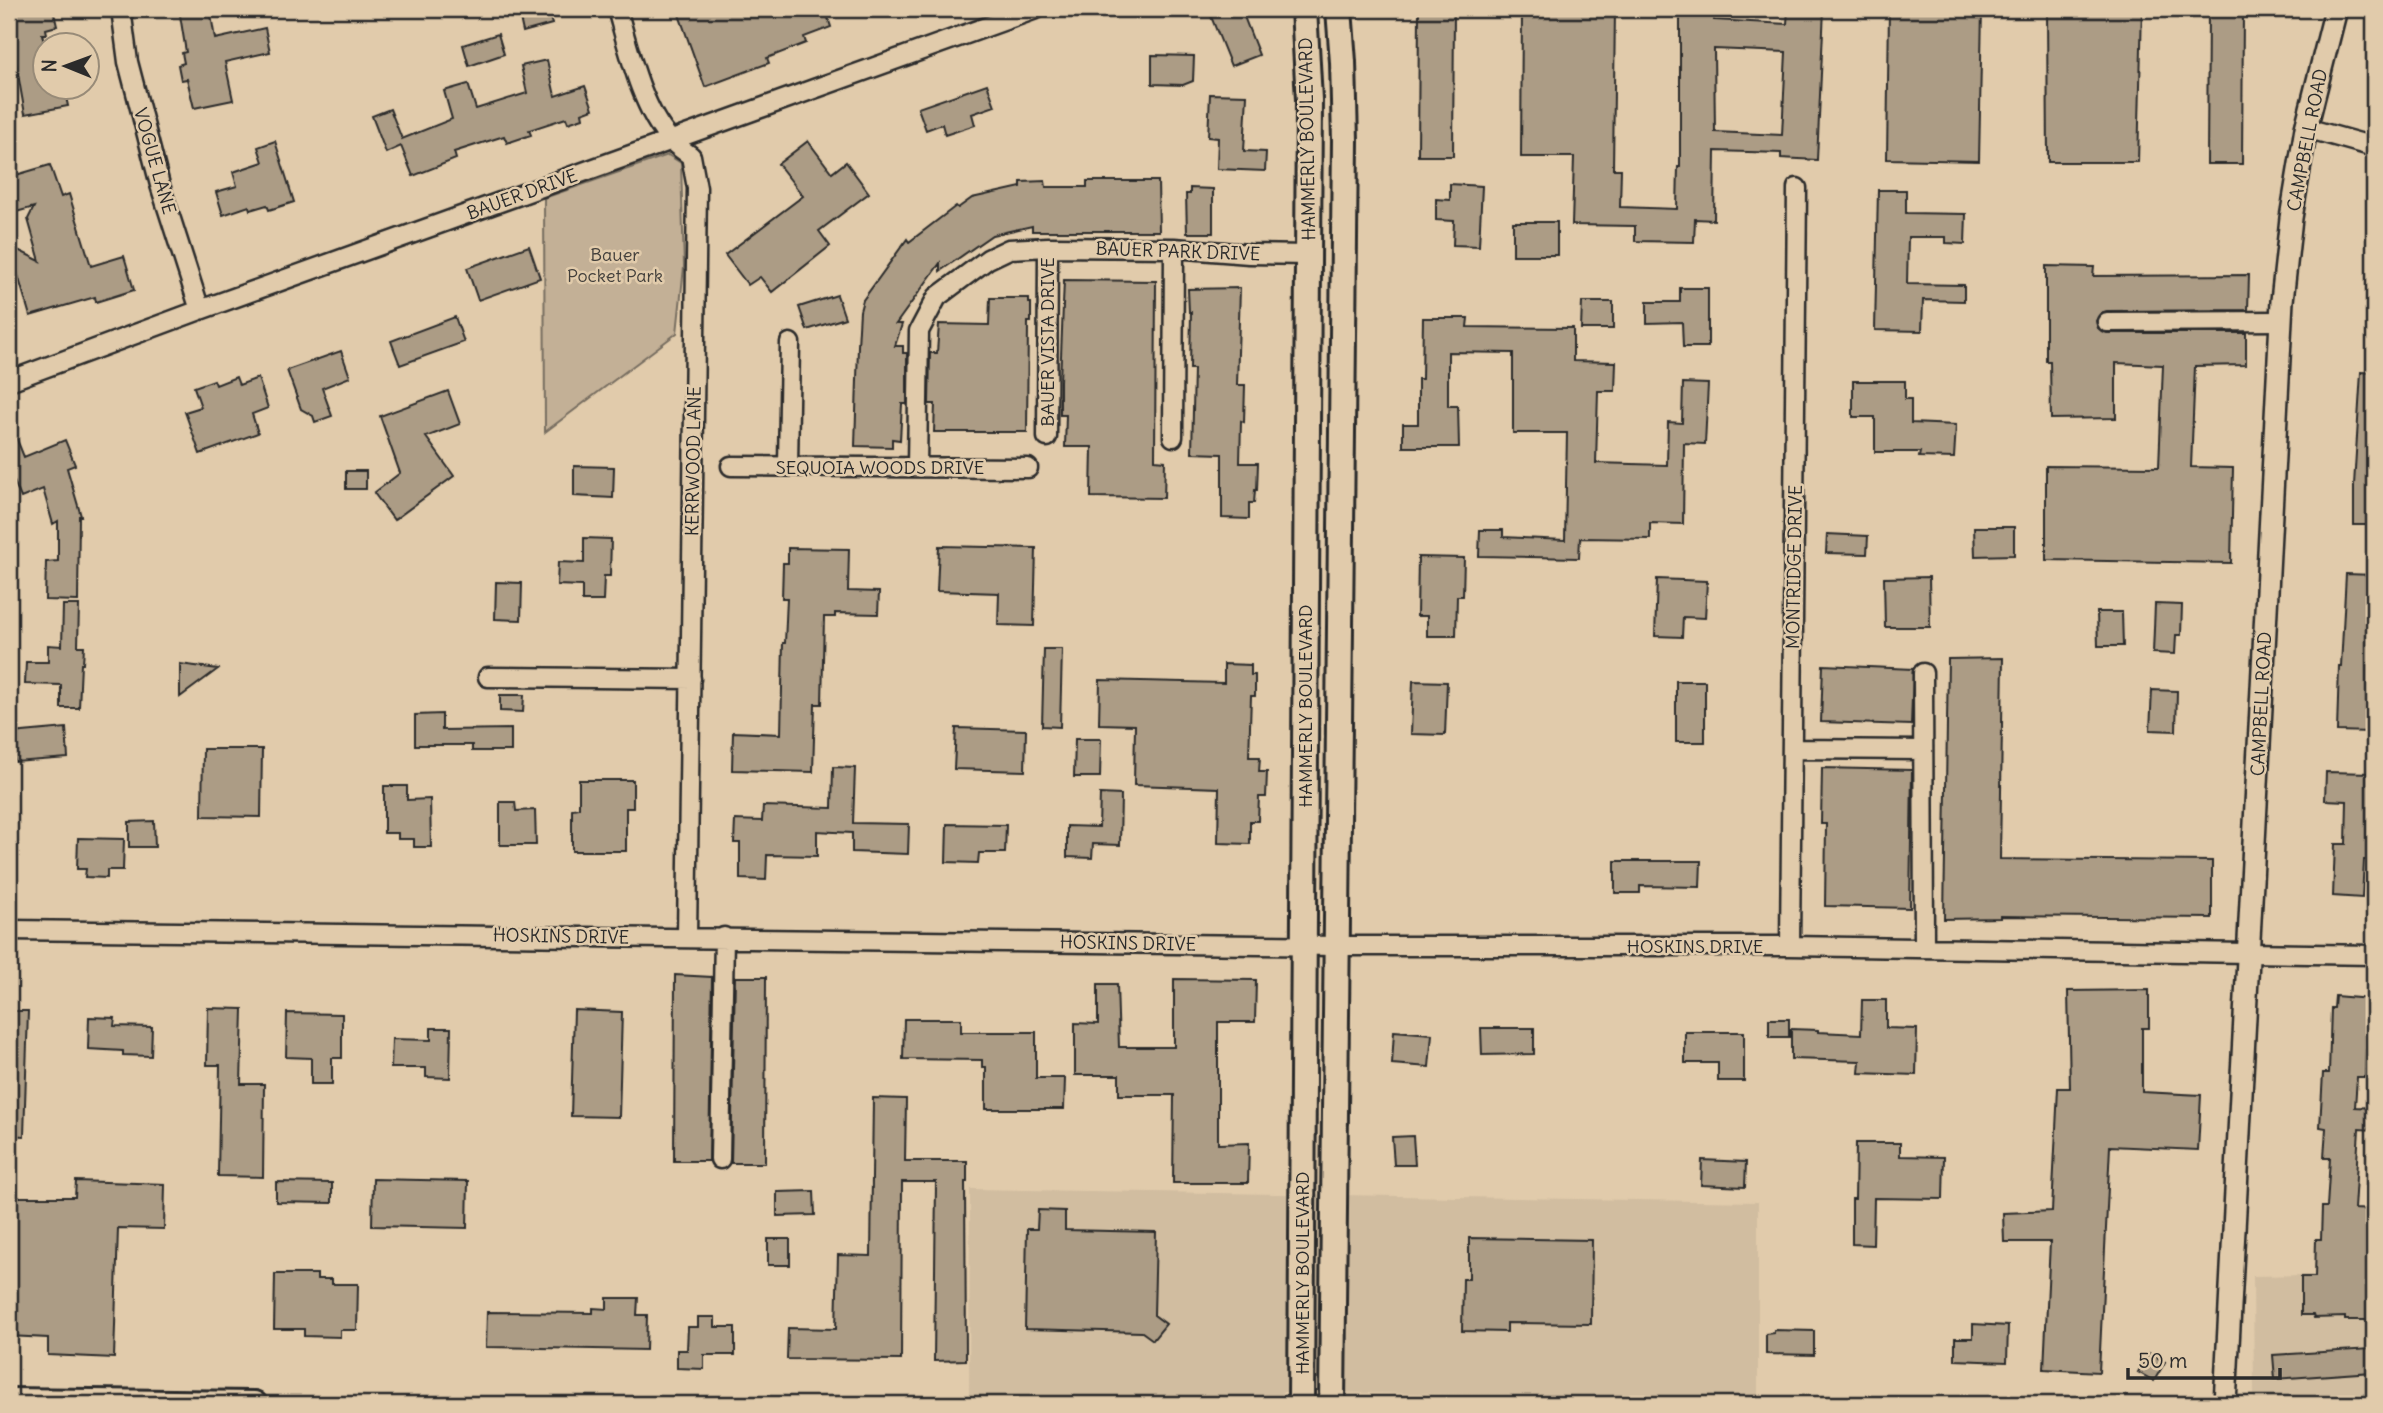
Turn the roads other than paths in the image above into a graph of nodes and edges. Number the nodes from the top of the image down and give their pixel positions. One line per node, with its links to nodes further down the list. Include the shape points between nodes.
1 (121, 9): 15 (street, VOGUE LANE, via 128,62 157,173)
2 (617, 9): 8 (street, KERRWOOD LANE, via 654,119)
3 (1035, 9): 8 (street, BAUER DRIVE)
4 (1304, 9): 13 (main road, HAMMERLY BOULEVARD, via 1309,100)
5 (1339, 9): 14 (main road, HAMMERLY BOULEVARD, via 1345,128)
6 (2336, 9): 7 (street, CAMPBELL ROAD)
7 (2306, 128): 9 (street); 16 (street, CAMPBELL ROAD)
8 (670, 140): 15 (street, BAUER DRIVE); 30 (street, KERRWOOD LANE, via 691,156 697,188)
9 (2374, 147)
10 (1797, 188): 31 (street, MONTRIDGE DRIVE)
11 (1048, 247): 12 (street, BAUER PARK DRIVE); 20 (street, BAUER VISTA DRIVE); 24 (street, BAUER PARK DRIVE, via 1009,249 937,297 919,331)
12 (1174, 248): 13 (street, BAUER PARK DRIVE); 21 (street)
13 (1308, 255): 14 (main road); 26 (main road, HAMMERLY BOULEVARD)
14 (1343, 256): 27 (main road, HAMMERLY BOULEVARD)
15 (200, 310): 19 (street, BAUER DRIVE)
16 (2281, 321): 17 (street); 40 (street, CAMPBELL ROAD)
17 (2107, 322)
18 (790, 343): 23 (street)
19 (9, 382)
20 (1047, 436)
21 (1173, 437)
22 (732, 466): 23 (street, SEQUOIA WOODS DRIVE)
23 (788, 466): 24 (street, SEQUOIA WOODS DRIVE)
24 (917, 467): 25 (street, SEQUOIA WOODS DRIVE)
25 (1028, 468)
26 (1306, 538): 27 (main road); 36 (main road, HAMMERLY BOULEVARD)
27 (1340, 540): 37 (main road, HAMMERLY BOULEVARD)
28 (1923, 673): 32 (street)
29 (488, 677): 30 (street)
30 (691, 679): 34 (street, KERRWOOD LANE)
31 (1792, 749): 32 (street); 38 (street, MONTRIDGE DRIVE)
32 (1923, 750): 39 (street)
33 (9, 930): 34 (street, HOSKINS DRIVE)
34 (687, 937): 35 (street, HOSKINS DRIVE)
35 (724, 937): 36 (street, HOSKINS DRIVE); 42 (street)
36 (1303, 945): 37 (street, HOSKINS DRIVE); 46 (main road, HAMMERLY BOULEVARD)
37 (1337, 946): 38 (street, HOSKINS DRIVE); 47 (main road, HAMMERLY BOULEVARD)
38 (1790, 946): 39 (street, HOSKINS DRIVE)
39 (1924, 948): 40 (street, HOSKINS DRIVE)
40 (2248, 954): 41 (street, HOSKINS DRIVE); 48 (street, CAMPBELL ROAD)
41 (2374, 955)
42 (720, 1158)
43 (9, 1401): 44 (main road)
44 (150, 1404): 45 (main road)
45 (254, 1404)
46 (1301, 1404)
47 (1332, 1404)
48 (2225, 1404)

